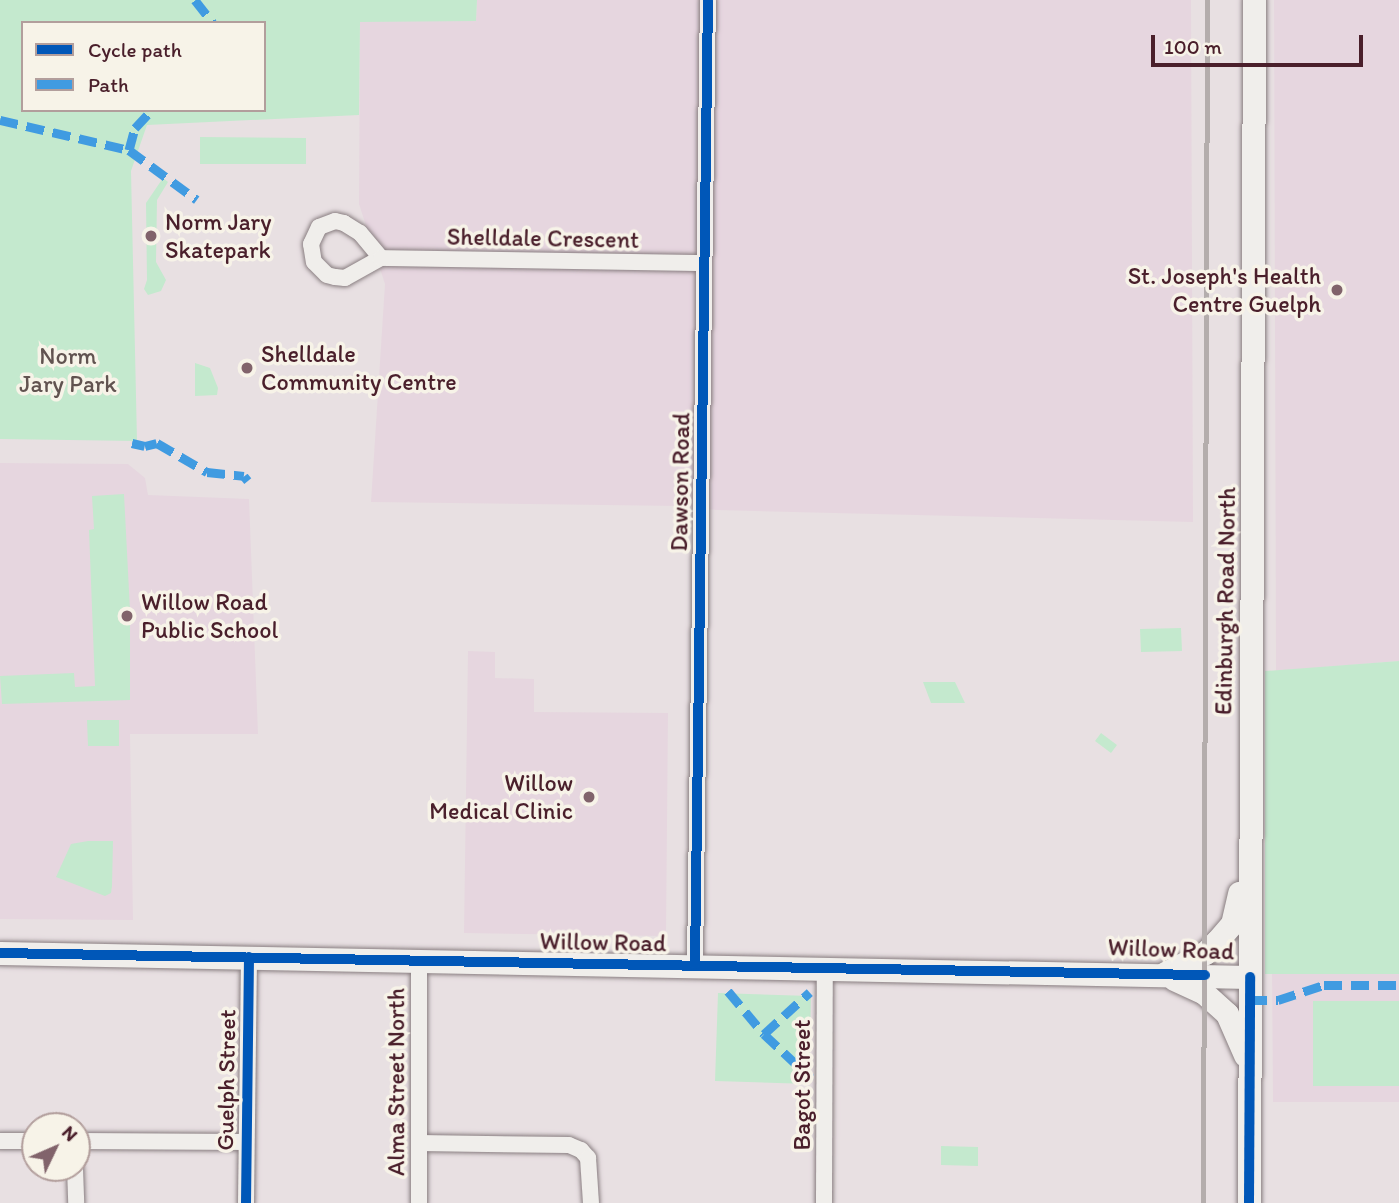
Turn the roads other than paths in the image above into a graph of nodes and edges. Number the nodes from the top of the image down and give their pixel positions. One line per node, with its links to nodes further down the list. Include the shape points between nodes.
1 (708, 0): 4 (street, Dawson Road)
2 (1254, 0): 5 (main road, Edinburgh Road North)
3 (381, 258): 4 (street, Shelldale Crescent)
4 (704, 263): 9 (street, Dawson Road)
5 (1248, 855): 11 (main road, via 1232,925 1205,953); 12 (main road, Edinburgh Road North)
6 (0, 953): 7 (main road, Willow Road)
7 (249, 957): 8 (main road, Willow Road); 17 (street, Guelph Street)
8 (419, 961): 9 (main road, Willow Road); 18 (street, Alma Street North)
9 (695, 964): 10 (main road, Willow Road)
10 (825, 968): 11 (main road, Willow Road); 24 (street, Bagot Street)
11 (1162, 974): 12 (main road, Willow Road); 13 (main road, via 1205,993 1227,1014)
12 (1250, 977): 13 (main road, Edinburgh Road North)
13 (1248, 1061): 25 (main road, Edinburgh Road North)
14 (0, 1141): 15 (street)
15 (21, 1141)
16 (91, 1141): 17 (street)
17 (246, 1142): 21 (street, Guelph Street)
18 (419, 1143): 22 (street, Alma Street North); 23 (street, via 569,1145 588,1158)
19 (75, 1182): 20 (street)
20 (76, 1203)
21 (246, 1203)
22 (419, 1203)
23 (591, 1203)
24 (824, 1203)
25 (1249, 1203)

